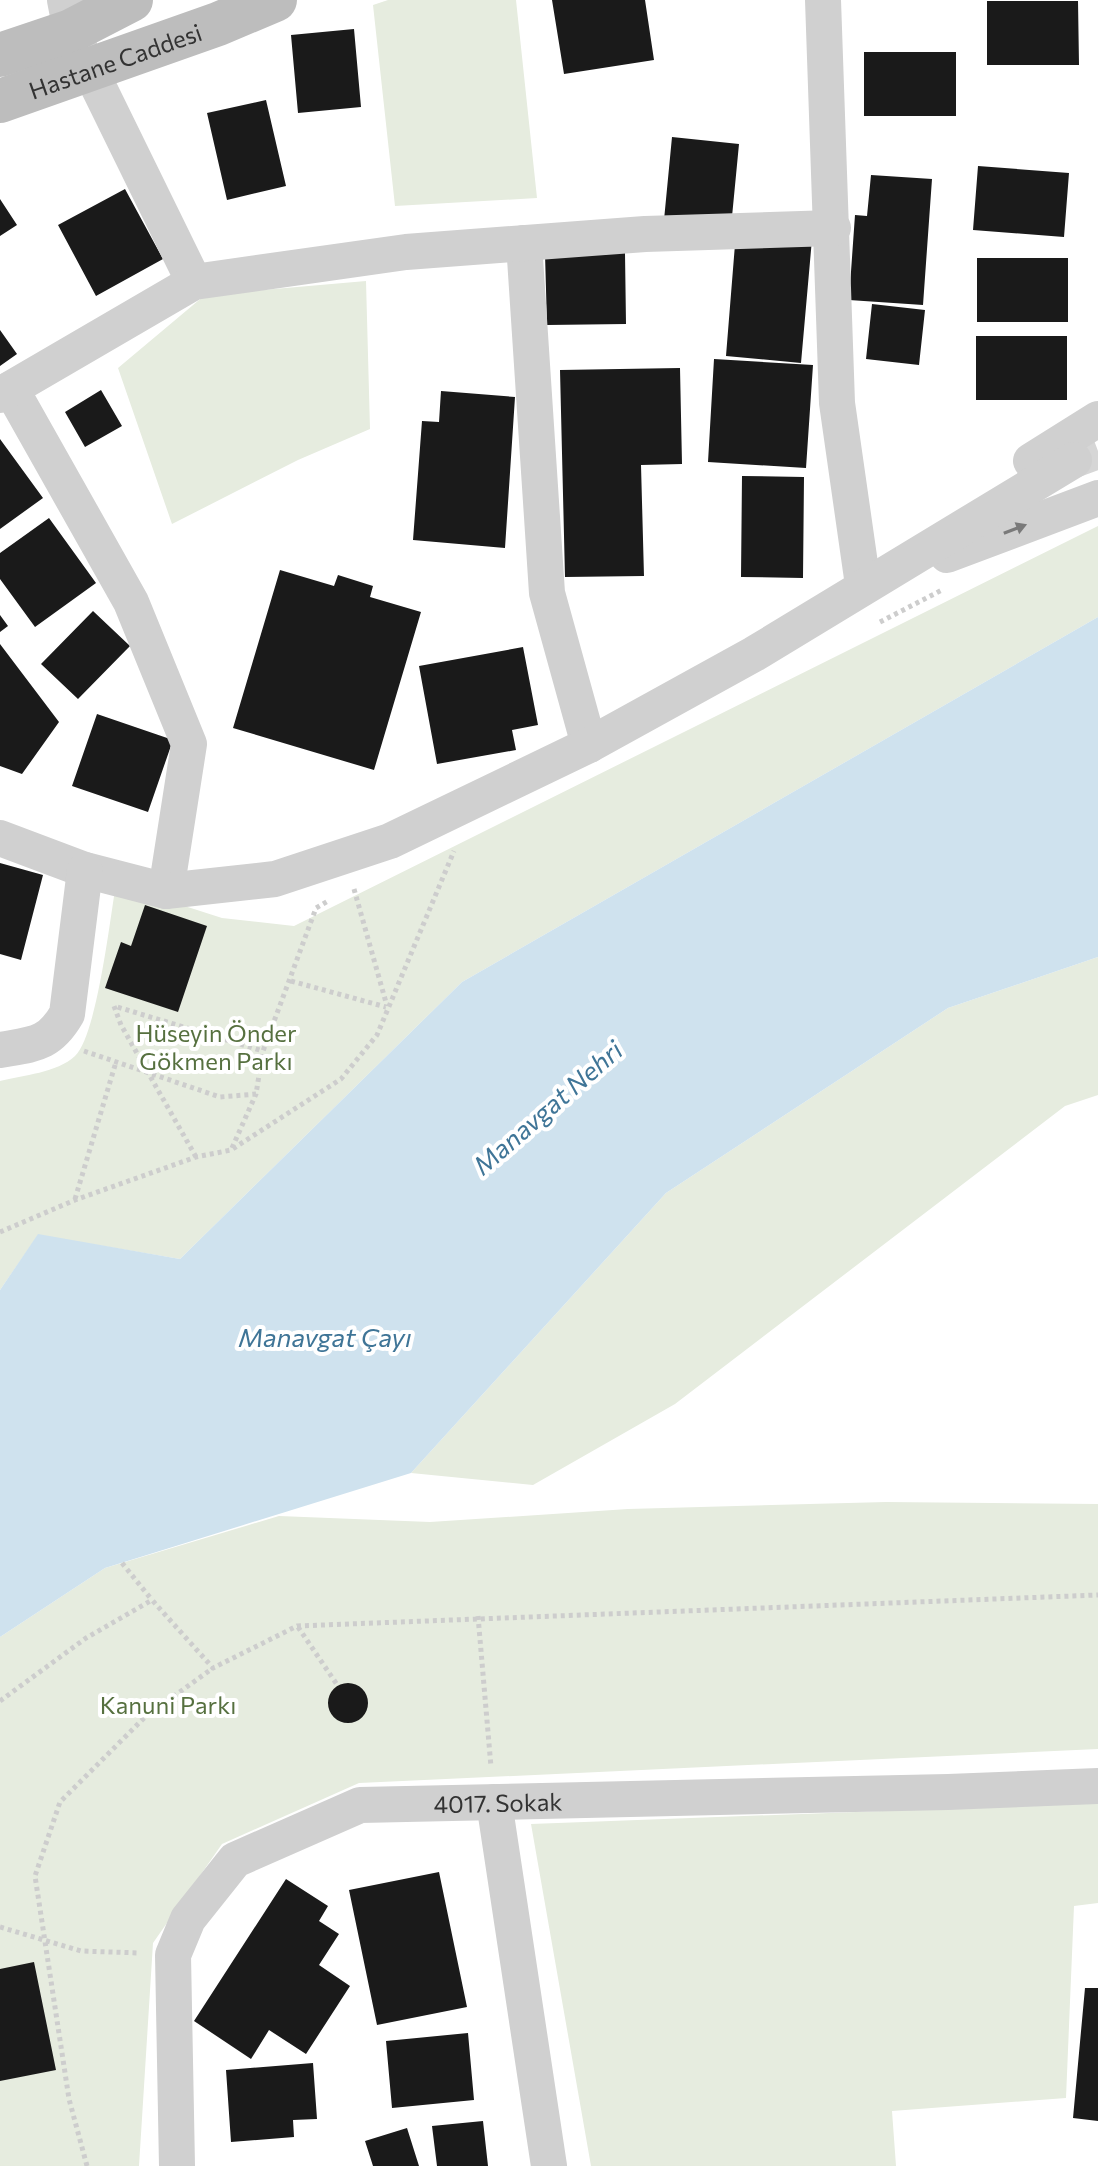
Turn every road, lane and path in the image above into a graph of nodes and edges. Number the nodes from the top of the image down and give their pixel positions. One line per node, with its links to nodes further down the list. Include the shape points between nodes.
1 (131, 0): 4 (main road, Hastane Caddesi)
2 (275, 0): 4 (main road, Hastane Caddesi, via 218,24)
3 (823, 0): 7 (street)
4 (75, 34): 5 (main road, Hastane Caddesi); 6 (main road, Hastane Caddesi); 9 (street)
5 (0, 55)
6 (0, 101)
7 (833, 228): 8 (street); 14 (street, via 837,403)
8 (524, 243): 9 (street, via 406,252); 15 (street, via 547,593)
9 (194, 282): 10 (street)
10 (5, 392): 20 (street, via 131,602 189,744)
11 (1098, 419): 14 (street, via 927,528)
12 (1074, 460): 14 (street)
13 (1098, 498): 14 (street, one-way to 13)
14 (863, 585): 15 (street, via 754,654)
15 (589, 745): 20 (street, via 390,841 275,879)
16 (0, 838): 18 (street)
17 (454, 849): 21 (path)
18 (85, 870): 20 (street); 22 (street, via 67,1014)
19 (354, 888): 21 (path)
20 (166, 891)
21 (387, 1007): 24 (path, via 291,981); 28 (path, via 377,1035 341,1079)
22 (55, 1034): 23 (street); 25 (path)
23 (0, 1050)
24 (263, 1051): 26 (path, via 114,1006); 27 (path)
25 (116, 1062): 26 (path); 30 (path)
26 (151, 1074): 27 (path, via 220,1097); 29 (path)
27 (256, 1094): 28 (path)
28 (231, 1150): 29 (path)
29 (196, 1157): 30 (path)
30 (75, 1200): 31 (path)
31 (0, 1232)
32 (122, 1563): 34 (path)
33 (1098, 1595): 35 (path)
34 (152, 1600): 37 (path); 39 (path, via 86,1638)
35 (478, 1616): 36 (path); 41 (path)
36 (297, 1626): 37 (path); 38 (path)
37 (213, 1668): 43 (path, via 145,1717 60,1802 35,1876)
38 (338, 1686)
39 (0, 1701)
40 (1098, 1786): 41 (street, 4017. Sokak)
41 (494, 1802): 44 (street, 4017. Sokak, via 360,1805 235,1860 188,1919); 47 (street)
42 (0, 1927): 43 (path)
43 (43, 1941): 44 (path, via 81,1951); 45 (path, via 69,2099)
44 (173, 1955): 46 (street, 4017. Sokak)
45 (87, 2166)
46 (177, 2166)
47 (549, 2166)

